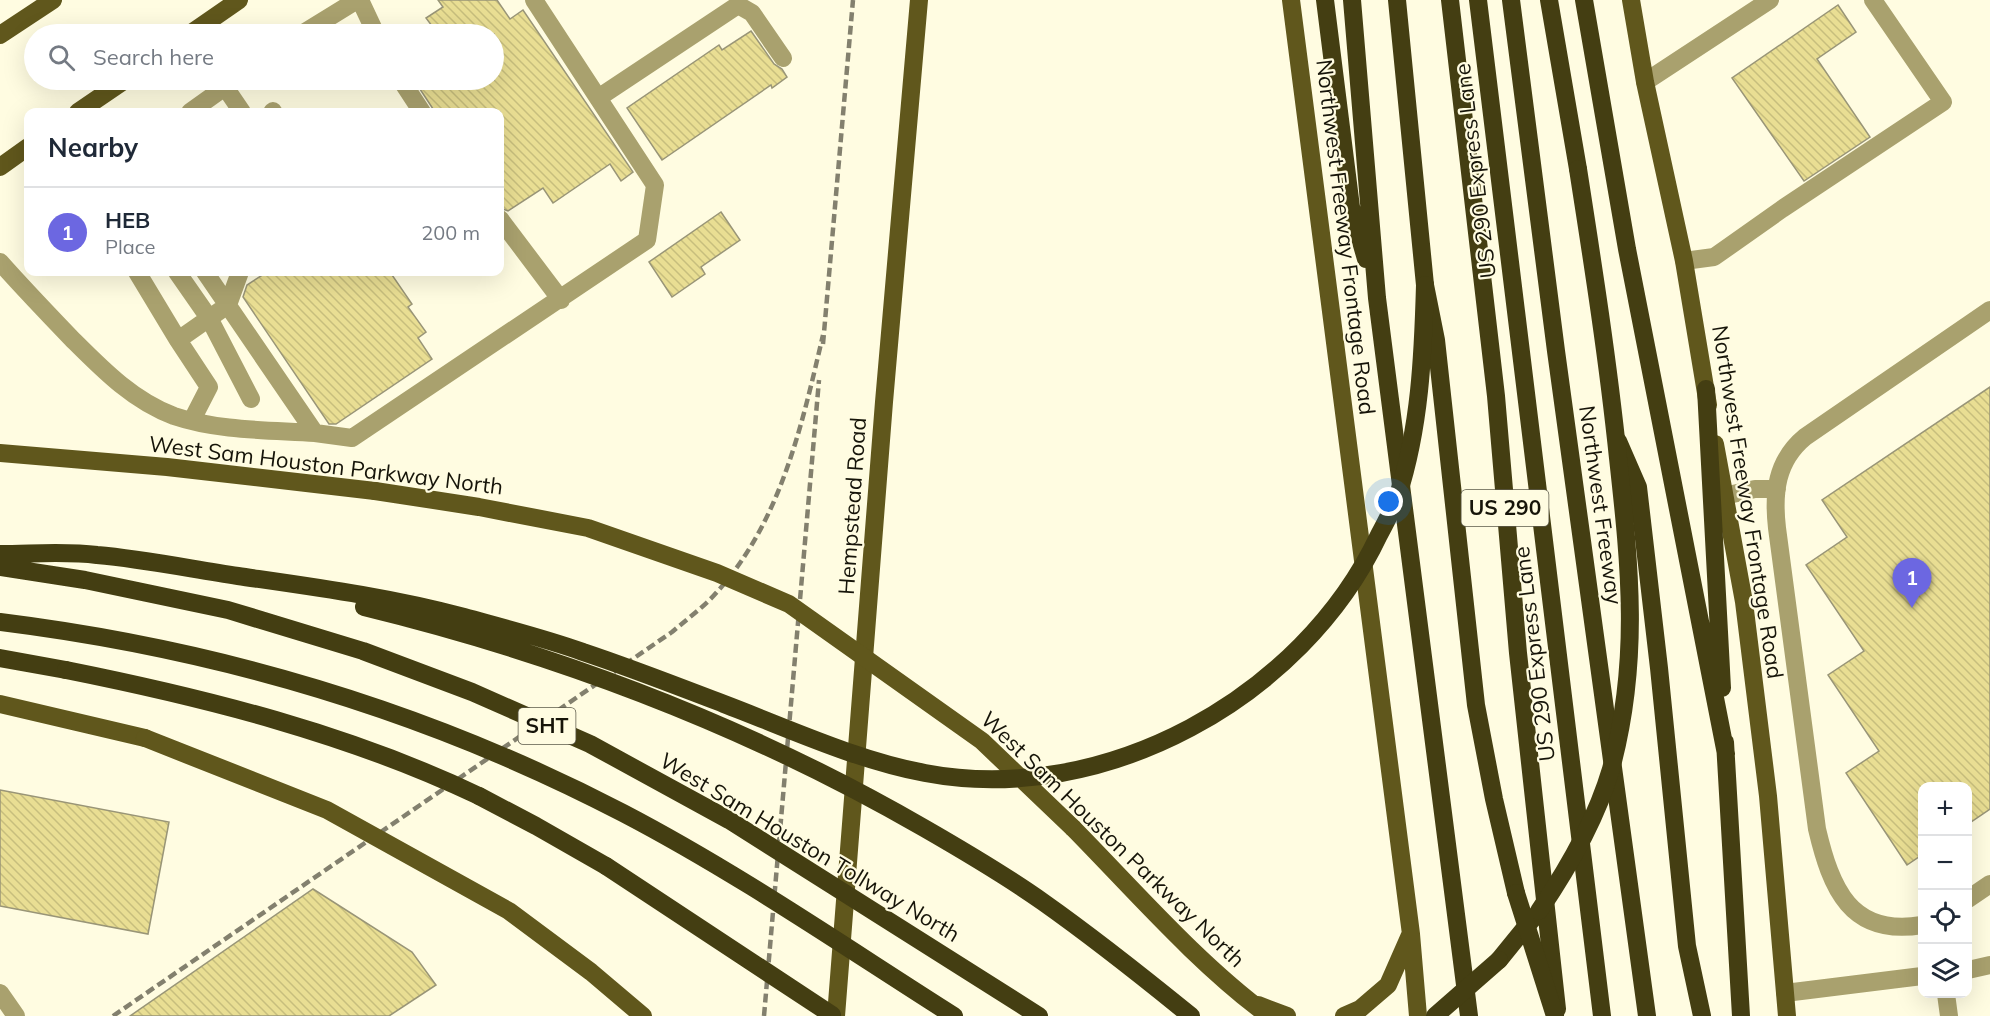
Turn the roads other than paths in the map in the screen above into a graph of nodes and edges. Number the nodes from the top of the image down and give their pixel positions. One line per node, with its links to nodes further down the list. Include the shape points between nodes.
1 (53, 0): 21 (main road)
2 (358, 0): 19 (street); 20 (street)
3 (534, 0): 28 (street)
4 (919, 0): 78 (main road, Hempstead Road)
5 (1291, 0): 67 (main road, Northwest Freeway Frontage Road)
6 (1325, 0): 43 (highway, via 1351,207)
7 (1352, 0): 43 (highway)
8 (1396, 0): 42 (highway)
9 (1450, 0): 89 (highway, US 290, via 1496,396 1518,653)
10 (1478, 0): 90 (highway, US 290 Express Lane)
11 (1511, 0): 91 (highway, Northwest Freeway / US 290)
12 (1549, 0): 53 (highway, bridge, via 1600,312)
13 (1584, 0): 63 (highway, via 1627,249)
14 (1631, 0): 23 (main road, Northwest Freeway Frontage Road)
15 (1770, 0): 23 (street)
16 (1873, 0): 36 (street, via 1943,102 1714,257)
17 (233, 3): 18 (main road)
18 (206, 24)
19 (318, 24)
20 (371, 24)
21 (0, 35)
22 (783, 58): 28 (street, via 752,13 738,5)
23 (1645, 82): 36 (main road, Northwest Freeway Frontage Road)
24 (110, 90): 29 (main road)
25 (216, 90): 30 (street)
26 (228, 90): 31 (street)
27 (408, 90): 32 (street)
28 (598, 98): 44 (street, via 655,185 647,240)
29 (84, 108)
30 (195, 108)
31 (240, 108)
32 (419, 108)
33 (24, 150): 34 (main road)
34 (0, 167)
35 (504, 224): 44 (street)
36 (1684, 261): 49 (main road, Northwest Freeway Frontage Road)
37 (0, 262): 51 (street, via 128,391 173,416)
38 (139, 276): 48 (street)
39 (180, 276): 47 (street)
40 (208, 276): 45 (street)
41 (238, 276): 45 (street)
42 (1425, 285): 59 (highway, bridge, via 1423,356 1415,424 1397,497 1368,559 1331,614 1283,665 1219,713 1166,742 1100,764 1034,777 983,779 909,770 877,763 652,676 557,644 459,616 347,591); 89 (highway, bridge, via 1436,340 1476,705 1516,893)
43 (1377, 298): 88 (highway)
44 (561, 300): 52 (street, via 352,438)
45 (228, 304): 47 (street); 52 (street)
46 (1990, 310): 55 (street, via 1792,447)
47 (209, 318): 48 (street); 50 (street)
48 (178, 340): 51 (street, via 209,387)
49 (1706, 389): 56 (main road, Northwest Freeway Frontage Road); 63 (highway)
50 (251, 399)
51 (192, 420): 52 (street, via 216,426)
52 (315, 433)
53 (1616, 438): 87 (highway, bridge, via 1631,626 1627,688 1610,770 1573,858 1539,911 1499,960); 92 (highway, via 1638,487 1687,946)
54 (0, 453): 75 (main road, West Sam Houston Parkway North, bridge, via 167,467 479,507 588,528 789,603 982,741 1186,944)
55 (1777, 489): 56 (street); 66 (street, via 1777,528 1789,621 1817,829 1828,872 1844,899 1864,917 1893,927)
56 (1724, 496): 72 (main road, Northwest Freeway Frontage Road, via 1744,602)
57 (0, 554): 59 (highway, bridge, via 95,554)
58 (0, 567): 80 (highway, West Sam Houston Tollway North / SHT, bridge, via 228,610 363,651 472,692 590,744 729,820)
59 (233, 575): 81 (highway, bridge, via 376,610 589,673 695,713 788,755 880,803 1041,901)
60 (0, 622): 79 (highway, SHT, bridge, via 206,658 330,692 469,742 650,827)
61 (0, 658): 78 (highway, bridge, via 122,681 236,710 335,738 425,771 591,857)
62 (0, 704): 77 (main road, bridge, via 145,738 327,810 509,911)
63 (1726, 754): 93 (highway)
64 (1990, 884): 65 (street)
65 (1972, 896)
66 (1918, 926)
67 (1411, 934): 73 (main road, Northwest Freeway Frontage Road); 84 (main road, via 1388,985 1360,1009)
68 (1990, 965): 69 (street)
69 (1972, 969)
70 (1918, 977): 72 (street)
71 (0, 993): 76 (street)
72 (1785, 993): 94 (main road, Northwest Freeway Frontage Road)
73 (1417, 994): 85 (main road, Northwest Freeway Frontage Road); 86 (main road)
74 (1947, 998): 95 (street)
75 (1251, 1003): 82 (main road, West Sam Houston Parkway North); 83 (main road)
76 (16, 1016)
77 (643, 1016)
78 (834, 1016)
79 (954, 1016)
80 (1039, 1016)
81 (1191, 1016)
82 (1269, 1016)
83 (1287, 1016)
84 (1344, 1016)
85 (1418, 1016)
86 (1424, 1016)
87 (1435, 1016)
88 (1469, 1016)
89 (1557, 1016)
90 (1602, 1016)
91 (1647, 1016)
92 (1702, 1016)
93 (1741, 1016)
94 (1787, 1016)
95 (1949, 1016)

